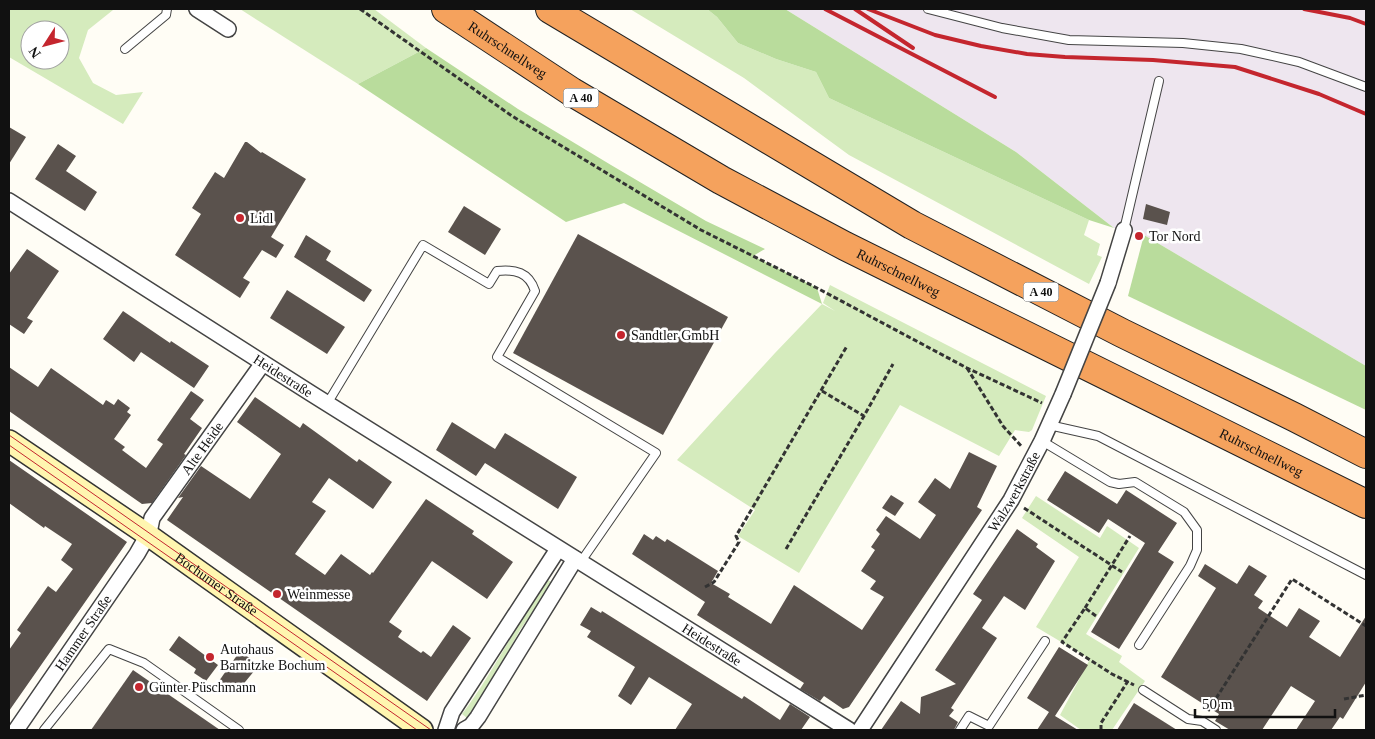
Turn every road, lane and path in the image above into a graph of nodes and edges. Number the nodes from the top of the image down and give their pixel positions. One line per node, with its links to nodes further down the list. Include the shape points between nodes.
1 (167, 9): 8 (lane, via 166,14)
2 (196, 9): 7 (street)
3 (360, 9): 16 (path, via 512,116 692,225)
4 (446, 9): 27 (highway, Ruhrschnellweg / A 40, via 572,92 844,246)
5 (550, 9): 24 (highway, A 40, via 912,226)
6 (928, 9): 10 (lane, via 1002,28 1069,40 1183,43 1241,49 1298,62)
7 (228, 29)
8 (125, 49)
9 (1159, 81): 12 (lane)
10 (1366, 87)
11 (9, 201): 14 (street, Heidestraße)
12 (1124, 230): 19 (street, Walzwerkstraße, bridge, via 1108,283)
13 (847, 346): 17 (path)
14 (263, 363): 18 (street, Heidestraße); 28 (street, Alte Heide, via 152,518)
15 (893, 364): 20 (path)
16 (967, 368): 19 (path); 25 (path, via 1003,426)
17 (822, 391): 20 (path); 36 (path, via 736,536 739,542 714,582)
18 (328, 404): 30 (street, Heidestraße); 32 (lane, via 423,245 489,284 498,271 513,269 532,281 535,291 497,357 656,453)
19 (1056, 410): 21 (street, Walzwerkstraße)
20 (864, 416): 31 (path)
21 (1050, 425): 23 (street, Walzwerkstraße); 35 (lane, via 1098,436)
22 (9, 441): 28 (main road, Bochumer Straße)
23 (1042, 441): 25 (street, Walzwerkstraße); 41 (lane, via 1110,482 1135,482 1184,512 1197,530 1197,550 1190,566)
24 (1366, 454)
25 (1033, 458): 26 (street, Walzwerkstraße)
26 (1011, 500): 33 (path); 54 (street, Walzwerkstraße)
27 (1366, 504)
28 (148, 535): 47 (street, Hammer Straße); 50 (main road, Bochumer Straße)
29 (1130, 536): 33 (path)
30 (558, 549): 32 (street, Heidestraße); 51 (street, via 452,712)
31 (786, 549)
32 (577, 561): 52 (street, via 478,717); 53 (street, Heidestraße)
33 (1111, 566): 34 (path); 37 (path)
34 (1122, 572)
35 (1366, 575)
36 (705, 587)
37 (1085, 608): 38 (path); 42 (path, via 1062,642)
38 (1096, 616)
39 (1366, 626): 46 (path, via 1292,579)
40 (1045, 641): 55 (lane, via 989,726 969,716)
41 (1139, 645)
42 (1128, 681): 43 (path); 56 (path, via 1101,723)
43 (1143, 690): 46 (lane, via 1188,719)
44 (1366, 695): 45 (path)
45 (1344, 699)
46 (1202, 721): 57 (lane)
47 (16, 730)
48 (44, 730): 49 (lane, via 110,649 144,663)
49 (239, 730)
50 (422, 730)
51 (446, 730)
52 (464, 730)
53 (848, 730)
54 (860, 730)
55 (960, 730)
56 (1100, 730)
57 (1216, 730)

